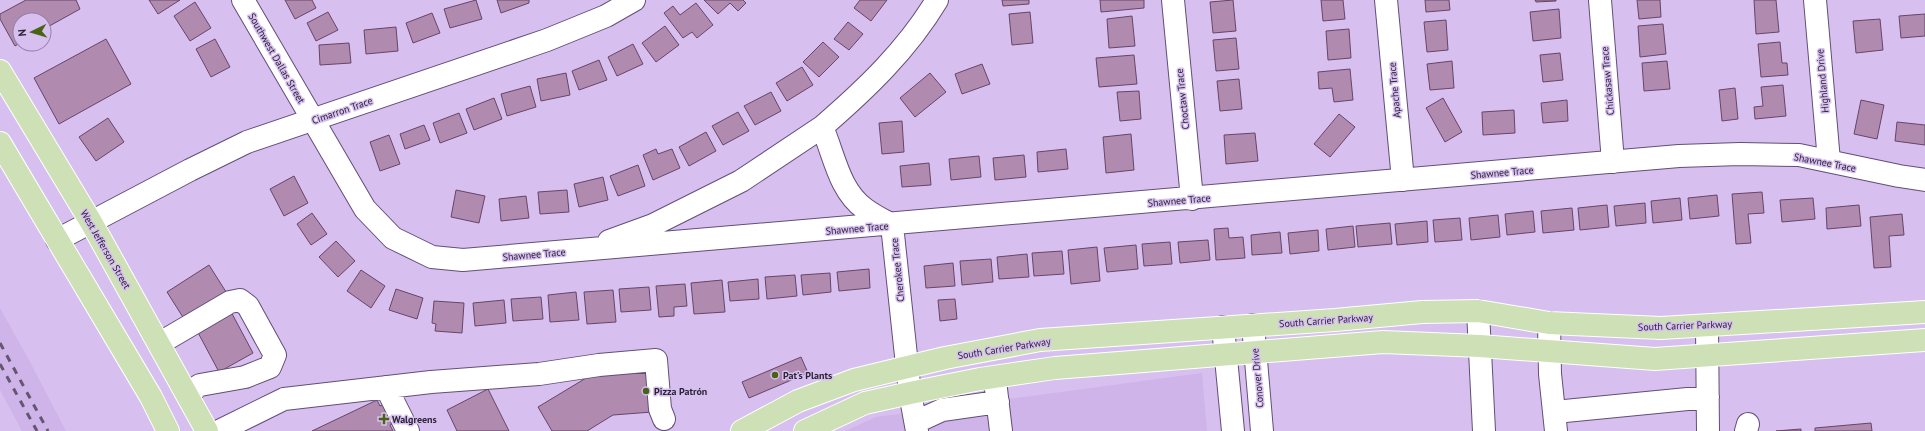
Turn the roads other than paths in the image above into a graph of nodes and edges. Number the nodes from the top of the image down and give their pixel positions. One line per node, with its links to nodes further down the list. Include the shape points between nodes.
1 (243, 0): 9 (street, Southwest Dallas Street)
2 (634, 0): 9 (street, Cimarron Trace, via 606,16 546,40)
3 (937, 0): 10 (street, via 905,47 855,98)
4 (1173, 0): 16 (street, Choctaw Trace)
5 (1386, 0): 14 (street, Apache Trace)
6 (1600, 0): 13 (street, Chickasaw Trace)
7 (1815, 0): 12 (street, Highland Drive)
8 (0, 71): 17 (main road, West Jefferson Street)
9 (312, 120): 17 (street, Cimarron Trace, via 247,142); 21 (street, Southwest Dallas Street, via 365,209 393,238)
10 (822, 127): 18 (street, Cherokee Trace, via 847,189 864,209); 20 (street, via 741,182 653,225)
11 (0, 143): 19 (main road)
12 (1828, 161): 13 (street, Shawnee Trace, via 1799,155 1740,154); 15 (street, Shawnee Trace)
13 (1613, 162): 14 (street, Shawnee Trace)
14 (1403, 180): 16 (street, Shawnee Trace)
15 (1925, 180)
16 (1192, 199): 18 (street, Shawnee Trace)
17 (91, 222): 19 (street, Cimarron Trace); 29 (main road, West Jefferson Street)
18 (892, 225): 20 (street, Shawnee Trace); 35 (street, Cherokee Trace)
19 (58, 240): 45 (main road, via 151,397)
20 (581, 250): 21 (street, Shawnee Trace, via 462,260)
21 (432, 257)
22 (1478, 311): 24 (main road, South Carrier Parkway); 25 (main road, South Carrier Parkway, via 1422,312); 30 (street)
23 (1925, 312): 26 (main road, South Carrier Parkway)
24 (1549, 323): 26 (main road, South Carrier Parkway, via 1661,328); 31 (street)
25 (1253, 325): 27 (main road, South Carrier Parkway); 32 (street, Conover Drive)
26 (1707, 326): 34 (street)
27 (1222, 327): 33 (street); 35 (main road, South Carrier Parkway, via 1040,340)
28 (1925, 340): 34 (main road)
29 (160, 343): 38 (main road, West Jefferson Street); 38 (street, via 230,302 240,300 248,306 275,355 270,367 245,376 200,385)
30 (1480, 346): 31 (main road); 32 (main road, via 1383,342); 55 (street)
31 (1550, 351): 34 (main road, via 1655,359); 43 (street)
32 (1255, 352): 33 (main road); 54 (street, Conover Drive)
33 (1226, 354): 36 (main road, via 1055,368); 53 (street)
34 (1708, 355): 40 (street)
35 (907, 367): 39 (street, Cherokee Trace); 50 (main road, South Carrier Parkway, via 854,380 798,401)
36 (994, 377): 39 (main road); 41 (street)
37 (382, 387): 42 (street, via 539,374 656,360 660,409); 47 (street, via 284,398); 48 (street); 49 (street)
38 (188, 393): 46 (main road, West Jefferson Street)
39 (910, 393): 44 (street, Cherokee Trace); 51 (main road, via 865,403)
40 (1708, 397): 43 (street, via 1565,412); 56 (street)
41 (998, 402): 44 (street, via 942,410); 52 (street)
42 (664, 419)
43 (1555, 421)
44 (917, 427)
45 (168, 431)
46 (207, 431)
47 (219, 431)
48 (400, 431)
49 (408, 431)
50 (742, 431)
51 (805, 431)
52 (1001, 431)
53 (1233, 431)
54 (1262, 431)
55 (1484, 431)
56 (1708, 431)

